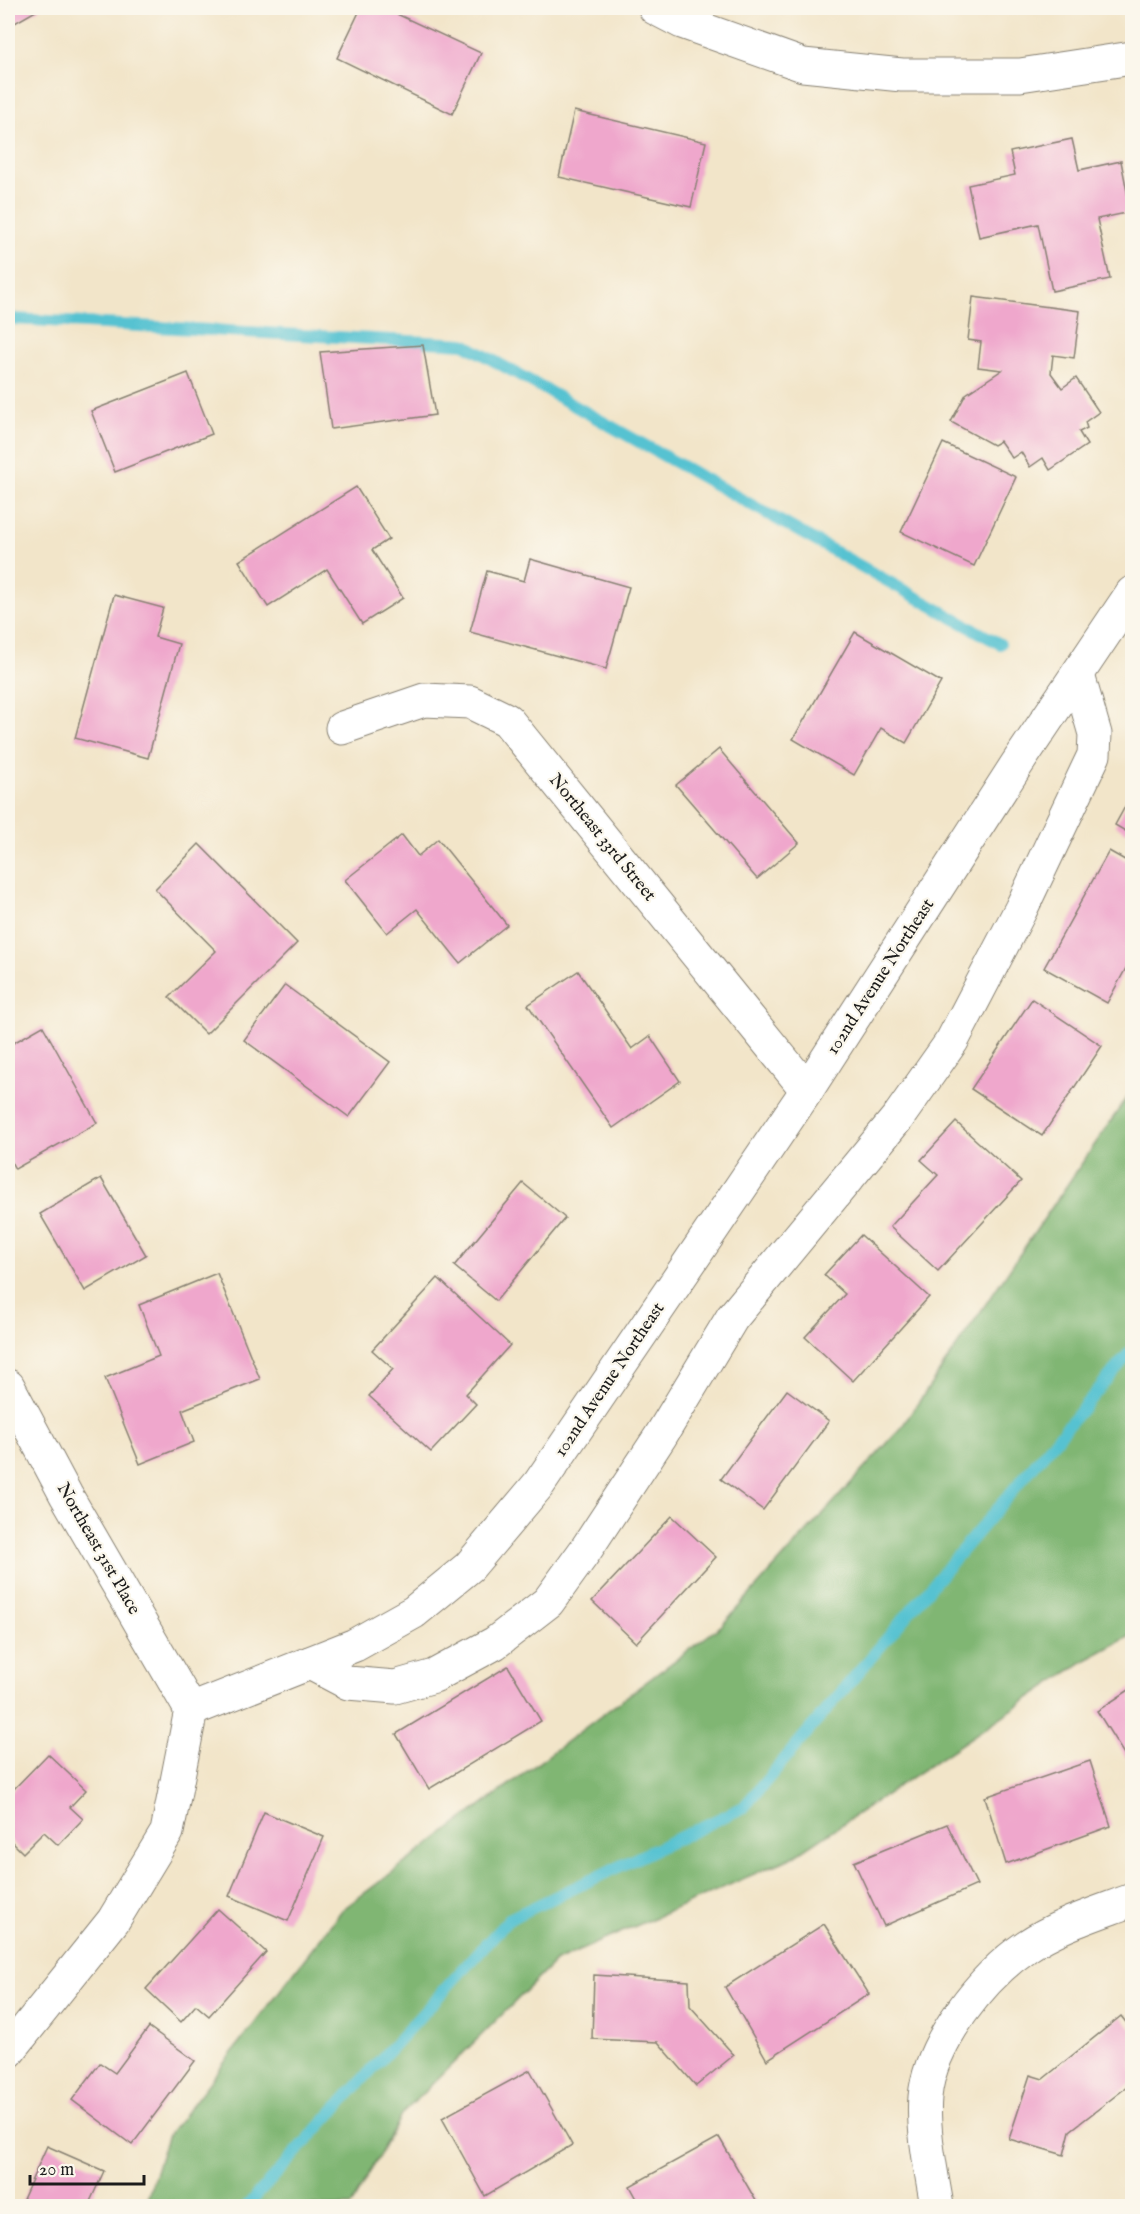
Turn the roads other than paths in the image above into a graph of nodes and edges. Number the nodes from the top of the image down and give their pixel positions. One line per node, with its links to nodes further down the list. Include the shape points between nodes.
1 (655, 8): 2 (street, via 682,22 803,65 902,75 1020,75)
2 (1132, 58)
3 (1132, 593): 4 (street, 102nd Avenue Northeast)
4 (1078, 675): 6 (street, 102nd Avenue Northeast); 8 (street, via 1095,734 1094,754 1021,909 952,1041 899,1116 732,1318 660,1437 548,1602 495,1642 454,1665 434,1676 395,1687 348,1683)
5 (342, 728): 6 (street, Northeast 33rd Street, via 424,700 470,702 507,720)
6 (807, 1090): 8 (street, 102nd Avenue Northeast, via 539,1484 469,1567 414,1612 355,1645)
7 (8, 1386): 9 (street, Northeast 31st Place, via 66,1495)
8 (310, 1663): 9 (street, 102nd Avenue Northeast)
9 (191, 1710): 11 (street, via 166,1832 113,1921)
10 (1132, 1900): 12 (street, via 1029,1945 997,1970 939,2048 925,2097)
11 (8, 2052)
12 (937, 2206)

